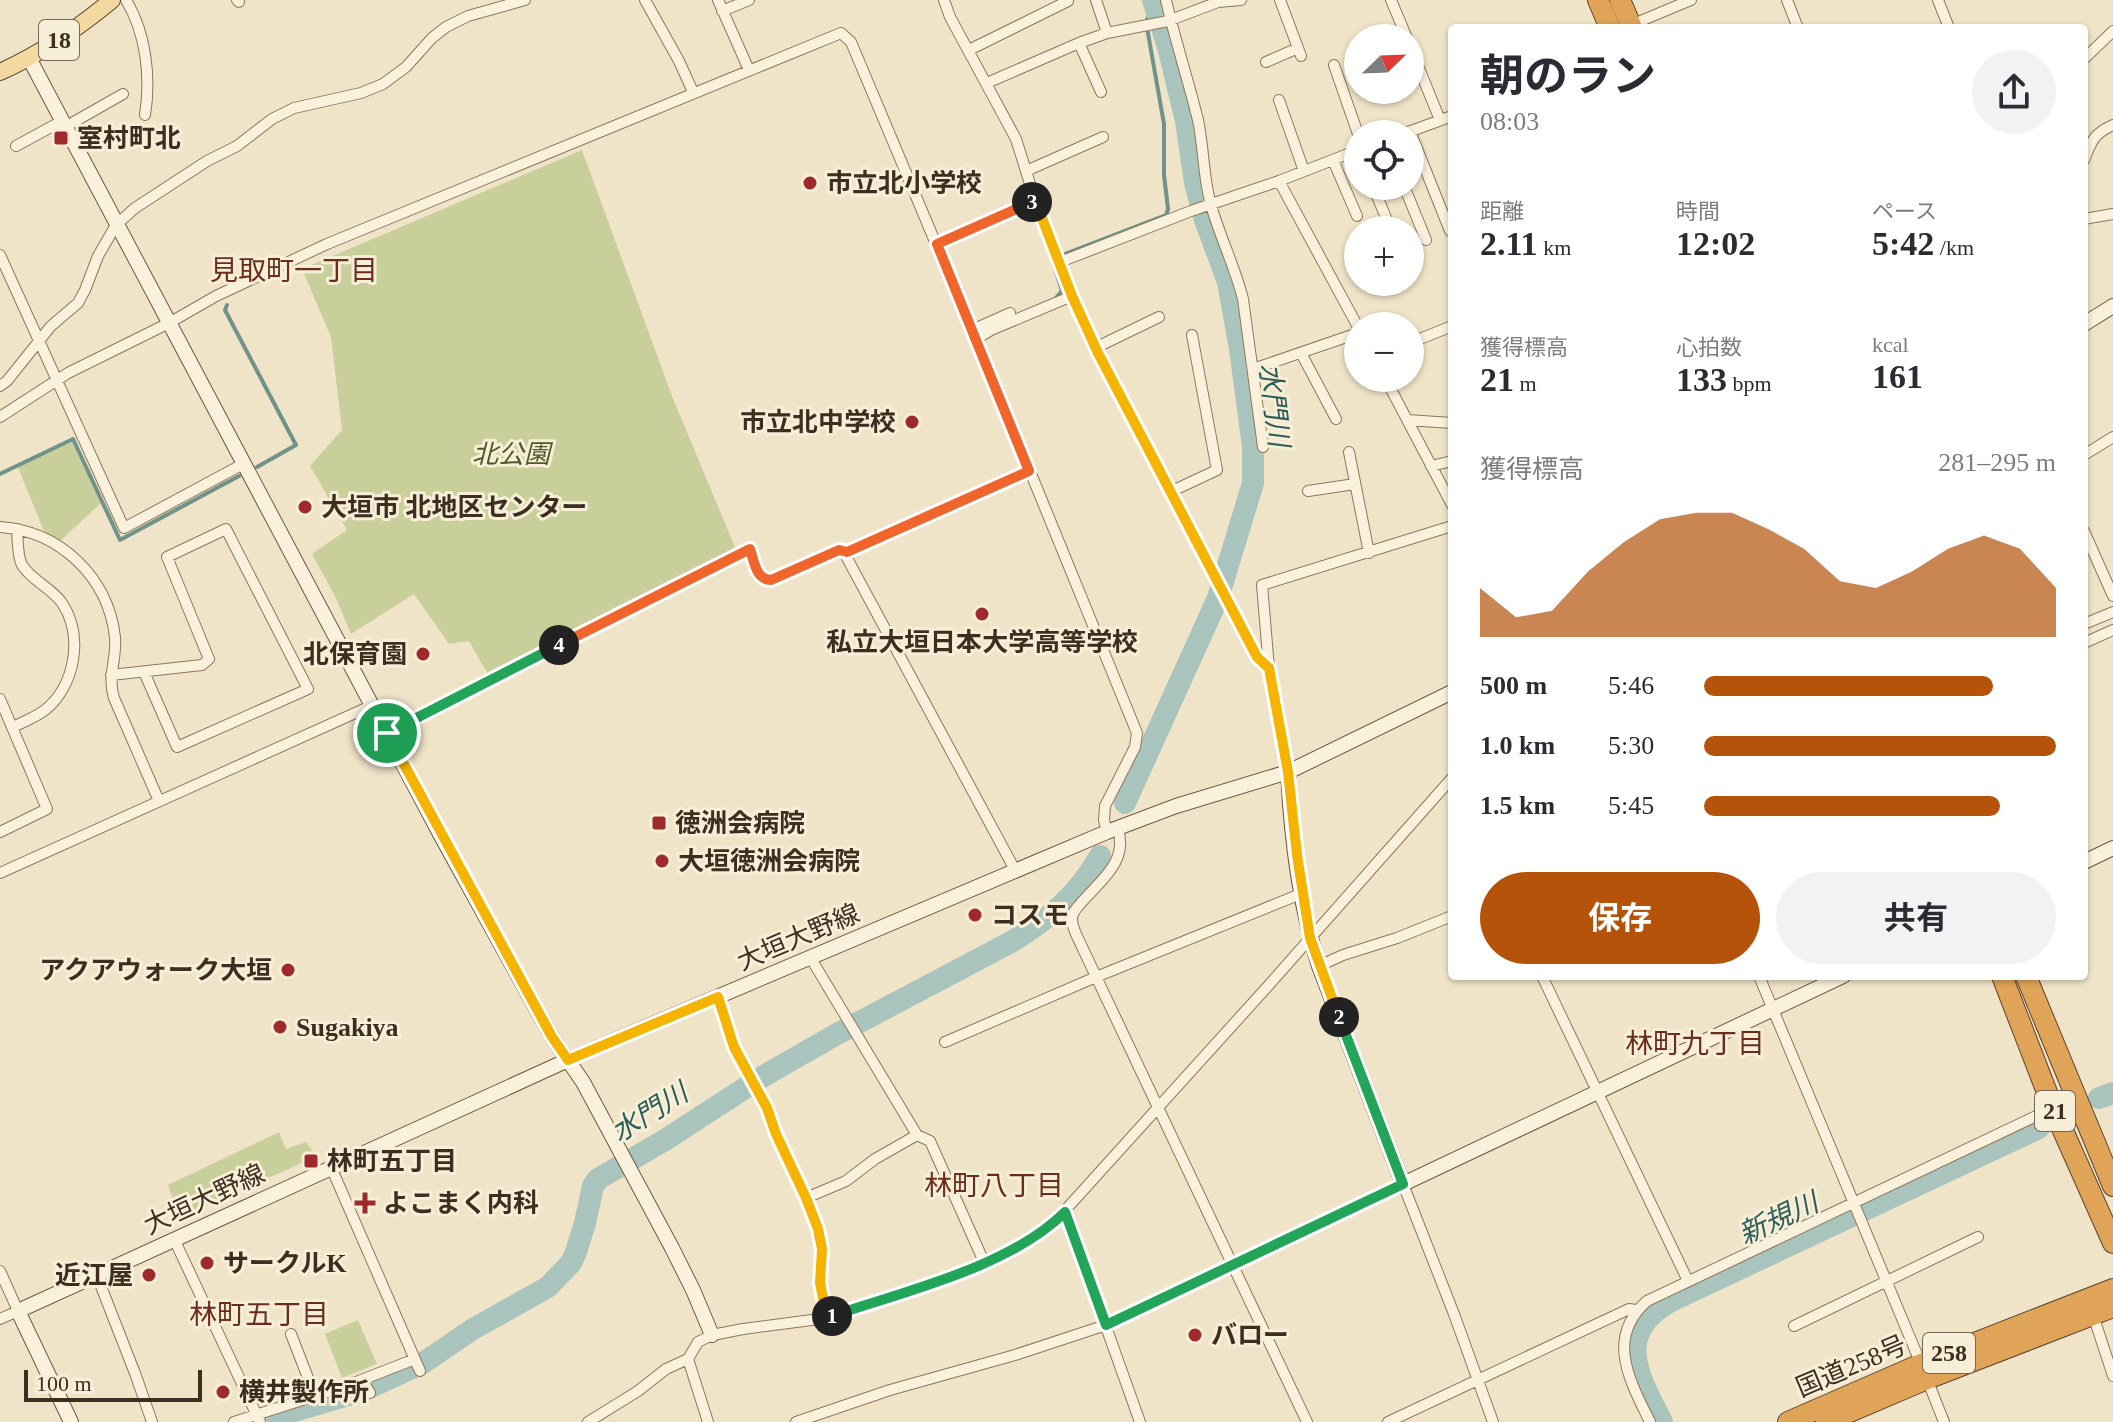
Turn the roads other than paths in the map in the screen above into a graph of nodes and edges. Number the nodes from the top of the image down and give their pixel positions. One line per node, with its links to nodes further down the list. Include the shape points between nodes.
1 (112, 0): 31 (main road, 18)
2 (126, 0): 42 (street, via 144,50)
3 (525, 0): 64 (street, via 446,27 383,84 272,119)
4 (645, 0): 38 (street)
5 (749, 0): 18 (street)
6 (944, 0): 29 (street)
7 (1096, 0): 27 (street)
8 (1166, 0): 19 (street)
9 (1241, 0): 19 (street, via 1218,2)
10 (1280, 0): 32 (street, via 1300,52)
11 (1391, 0): 20 (street)
12 (1598, 0): 21 (highway)
13 (1620, 0): 22 (highway)
14 (1691, 0): 23 (street)
15 (1787, 0): 24 (street)
16 (1938, 0): 25 (street)
17 (1068, 1): 29 (street)
18 (720, 5): 34 (street)
19 (1169, 20): 27 (street); 60 (street, via 1198,123)
20 (1401, 24)
21 (1608, 24)
22 (1630, 24)
23 (1636, 24)
24 (1796, 24)
25 (1947, 24)
26 (2113, 31): 30 (street)
27 (1107, 33): 28 (street)
28 (1079, 43): 37 (street); 39 (street)
29 (969, 50): 37 (street)
30 (2088, 55)
31 (29, 58): 35 (main road, 18); 46 (street)
32 (1266, 62)
33 (1334, 65): 44 (street)
34 (749, 70): 38 (street); 67 (street, via 841,33 851,42)
35 (0, 72)
36 (1424, 81): 45 (street)
37 (987, 83): 54 (street)
38 (693, 92): 77 (street, via 327,244)
39 (1101, 92)
40 (123, 94): 46 (street)
41 (1279, 100): 55 (street)
42 (145, 115)
43 (1448, 117): 45 (street)
44 (1353, 120)
45 (1440, 120): 48 (street)
46 (64, 124): 50 (street); 64 (street)
47 (2113, 125): 51 (street, via 2093,138)
48 (1424, 126)
49 (1103, 137): 54 (street)
50 (16, 146)
51 (2088, 150)
52 (1344, 156): 53 (street)
53 (1333, 160): 55 (street); 62 (street)
54 (1026, 171): 58 (street)
55 (1304, 171): 57 (street)
56 (1424, 173): 65 (street)
57 (1279, 181): 60 (street); 73 (street)
58 (1035, 200): 67 (street); 69 (street)
59 (1410, 200): 66 (street)
60 (1210, 205): 69 (street); 86 (street, via 1238,279)
61 (2113, 214): 63 (street)
62 (1357, 216)
63 (2088, 218)
64 (116, 225): 77 (street); 83 (street, via 78,303)
65 (1448, 227)
66 (1426, 240)
67 (937, 244): 79 (street)
68 (0, 255): 70 (street)
69 (1060, 262): 71 (street)
70 (5, 279): 83 (street)
71 (1072, 296): 79 (street); 84 (street)
72 (2113, 306): 76 (street)
73 (1350, 312)
74 (1010, 313): 79 (street)
75 (1159, 317): 84 (street)
76 (2088, 322)
77 (169, 323): 87 (street); 99 (street)
78 (1448, 328): 81 (street)
79 (974, 334): 101 (street)
80 (1192, 335): 104 (street, via 1217,470)
81 (1424, 337)
82 (1344, 338): 85 (street)
83 (38, 341): 87 (street); 88 (street)
84 (1095, 348): 104 (street)
85 (1301, 353): 86 (street); 91 (street)
86 (1253, 369): 95 (street)
87 (58, 380): 90 (street); 99 (street, via 124,528)
88 (0, 386)
89 (1392, 392): 92 (street)
90 (0, 417)
91 (1336, 419)
92 (1407, 420): 93 (street); 100 (street)
93 (1448, 423)
94 (2113, 437): 97 (street)
95 (1263, 447)
96 (1349, 452): 102 (street)
97 (2088, 453)
98 (1448, 462): 100 (street)
99 (245, 463): 122 (street)
100 (1431, 466): 105 (street)
101 (1029, 471): 110 (street); 128 (street, via 1137,733 1105,806 1104,820)
102 (1355, 484): 103 (street); 111 (street)
103 (1308, 491)
104 (1170, 492): 117 (street, via 1257,657)
105 (1448, 498)
106 (0, 527): 108 (street)
107 (1448, 527): 111 (street)
108 (17, 529): 119 (street, via 71,553 98,585 115,639); 123 (street, via 21,564 62,603 76,645 58,698)
109 (2088, 540): 112 (street)
110 (847, 552): 124 (street, via 839,550 765,580 750,549); 132 (street)
111 (1369, 553): 117 (street, via 1262,585)
112 (2113, 596)
113 (2113, 612): 114 (street)
114 (2088, 622)
115 (2113, 630): 116 (street)
116 (2088, 641)
117 (1269, 668): 125 (street)
118 (144, 672): 118 (street, via 202,665 209,659 167,557 226,529 308,689 177,747); 119 (street)
119 (111, 675): 127 (street, via 114,698)
120 (1448, 694): 125 (street, 大垣大野線)
121 (0, 699): 123 (street)
122 (373, 705): 124 (street); 127 (street)
123 (13, 727): 129 (street, via 47,809)
124 (387, 733): 148 (street)
125 (1288, 772): 128 (street, 大垣大野線); 134 (street)
126 (1448, 783): 136 (street)
127 (159, 801): 133 (street)
128 (1113, 830): 132 (street, 大垣大野線); 139 (street, via 1121,839 1119,855 1072,921)
129 (0, 832)
130 (2113, 848): 131 (street)
131 (2088, 860)
132 (1015, 870): 137 (street, 大垣大野線)
133 (0, 873)
134 (1303, 893): 136 (street); 139 (street)
135 (1448, 918): 138 (street)
136 (1310, 938): 138 (street); 150 (street)
137 (810, 957): 145 (street, 大垣大野線); 152 (street)
138 (1319, 966): 154 (street)
139 (1096, 977): 147 (street); 150 (street)
140 (1544, 980): 149 (street)
141 (1761, 980): 146 (street)
142 (1835, 980): 146 (street)
143 (2004, 980): 151 (highway, 21)
144 (2028, 980): 155 (highway, 21)
145 (718, 997): 148 (street, 大垣大野線); 156 (street, via 734,1047)
146 (1773, 1009): 149 (street); 157 (street)
147 (945, 1042)
148 (568, 1060): 153 (street, 大垣大野線); 178 (street, via 693,1290)
149 (1597, 1092): 154 (street); 166 (street)
150 (1158, 1108): 158 (street); 163 (street)
151 (2053, 1108): 157 (street); 161 (highway, 21)
152 (917, 1135): 156 (street, via 846,1181); 162 (street, via 930,1141)
153 (331, 1167): 160 (street, 大垣大野線); 183 (street, via 417,1363 366,1385)
154 (1403, 1184): 163 (street); 182 (street)
155 (2113, 1186)
156 (806, 1198): 173 (street, via 822,1249 820,1283)
157 (1855, 1205): 166 (street); 167 (street)
158 (1065, 1212): 162 (street, via 1050,1227); 175 (street)
159 (1978, 1237): 167 (street)
160 (174, 1239): 165 (street, 大垣大野線); 184 (street)
161 (2113, 1243)
162 (984, 1262): 173 (street)
163 (1233, 1266): 175 (street); 192 (street)
164 (0, 1271): 171 (street)
165 (97, 1276): 171 (street, 大垣大野線); 186 (street)
166 (1688, 1281): 170 (street)
167 (1887, 1281): 176 (street); 180 (street)
168 (2113, 1289): 180 (highway, 国道258号 / 258)
169 (2113, 1307): 172 (highway, 国道258号 / 258)
170 (1636, 1310): 182 (street); 195 (street, via 1623,1357)
171 (18, 1311): 174 (street); 185 (street)
172 (2093, 1315): 180 (highway, 国道258号 / 258); 181 (street)
173 (827, 1318): 178 (street)
174 (0, 1319)
175 (1106, 1325): 190 (street); 191 (street)
176 (1794, 1326)
177 (291, 1334): 183 (street)
178 (712, 1335): 179 (street, via 698,1342)
179 (688, 1359): 188 (street); 189 (street)
180 (1924, 1372): 196 (highway, 国道258号 / 258); 197 (highway, 国道258号 / 258); 198 (street)
181 (2113, 1376)
182 (1477, 1379): 193 (street); 194 (street)
183 (315, 1396): 184 (street)
184 (258, 1418): 187 (street)
185 (71, 1422)
186 (152, 1422)
187 (234, 1422)
188 (588, 1422)
189 (708, 1422)
190 (796, 1422)
191 (1140, 1422)
192 (1307, 1422)
193 (1388, 1422)
194 (1493, 1422)
195 (1650, 1422)
196 (1788, 1422)
197 (1826, 1422)
198 (1944, 1422)

